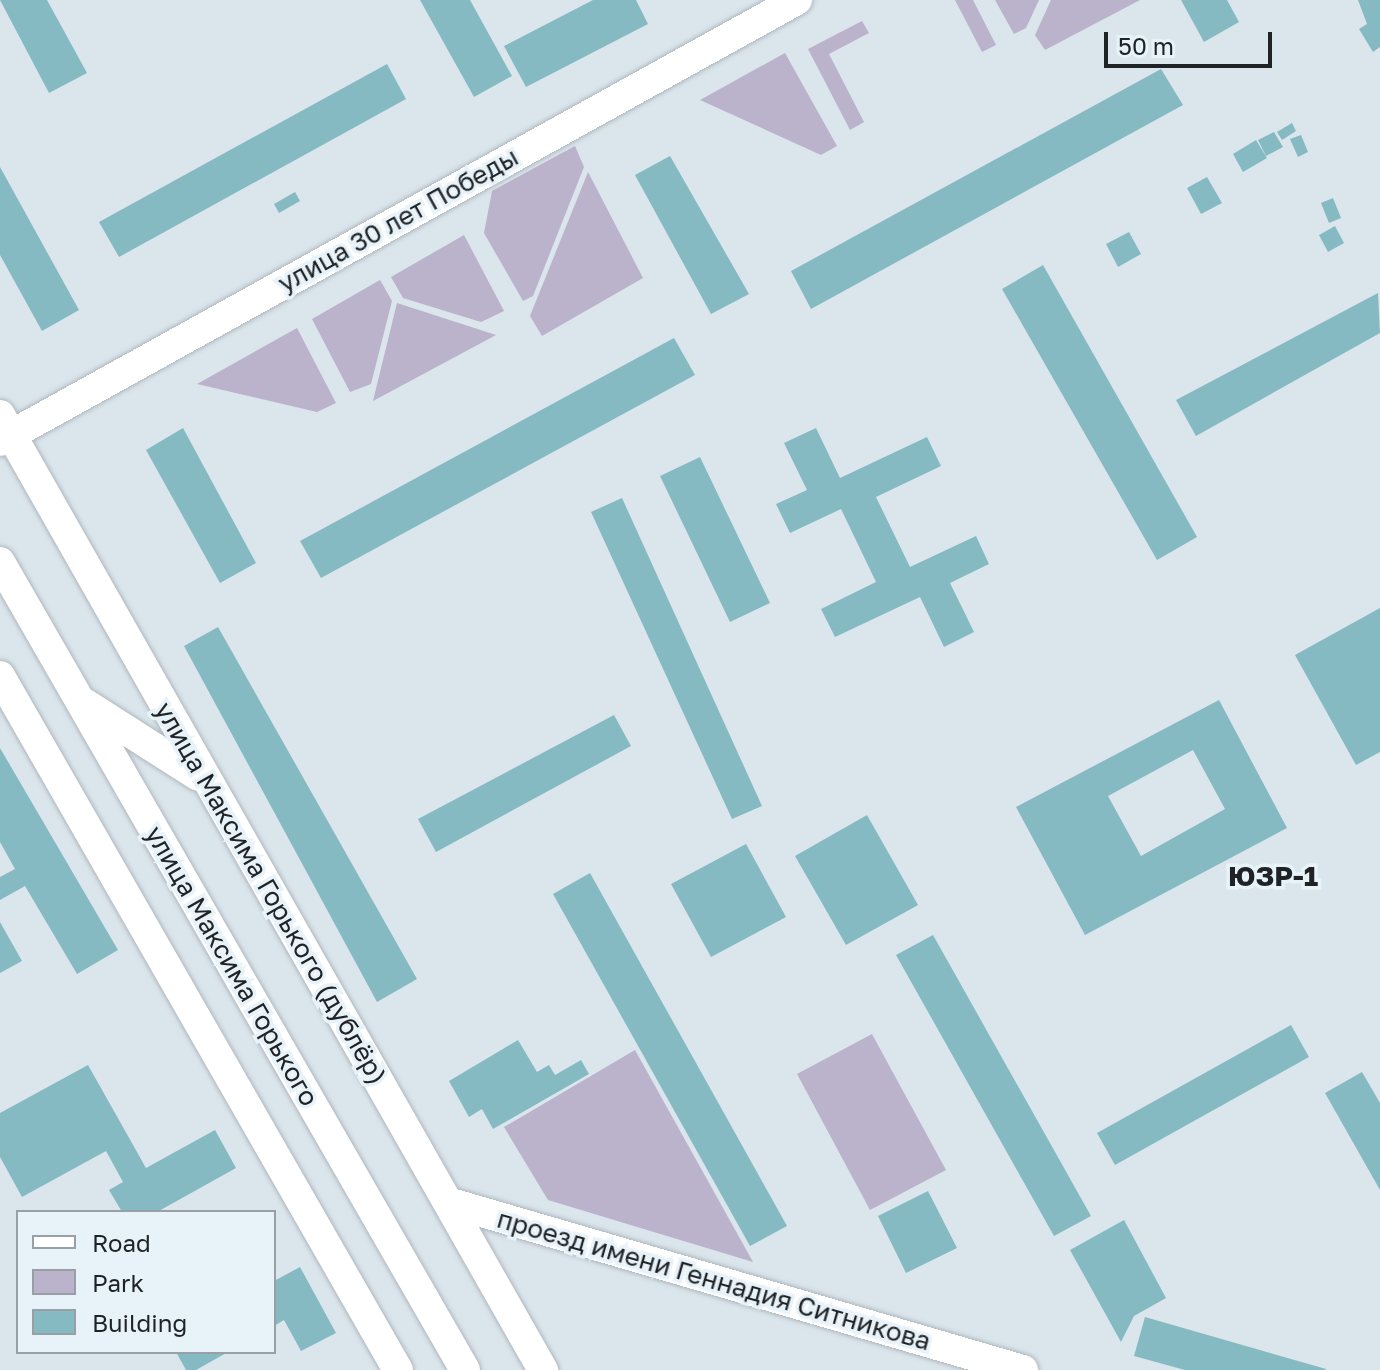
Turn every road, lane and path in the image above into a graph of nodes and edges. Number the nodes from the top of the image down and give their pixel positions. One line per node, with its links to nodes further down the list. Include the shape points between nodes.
1 (797, 0): 2 (street, улица 30 лет Победы)
2 (4, 430): 6 (street, улица Максима Горького (дублёр))
3 (0, 562): 5 (street, улица Максима Горького)
4 (0, 676): 8 (street)
5 (79, 699): 6 (street); 9 (street, улица Максима Горького)
6 (203, 779): 7 (street, улица Максима Горького (дублёр))
7 (451, 1203): 10 (street, улица Максима Горького (дублёр)); 11 (street, проезд имени Геннадия Ситникова)
8 (398, 1370)
9 (465, 1370)
10 (543, 1370)
11 (1023, 1370)

